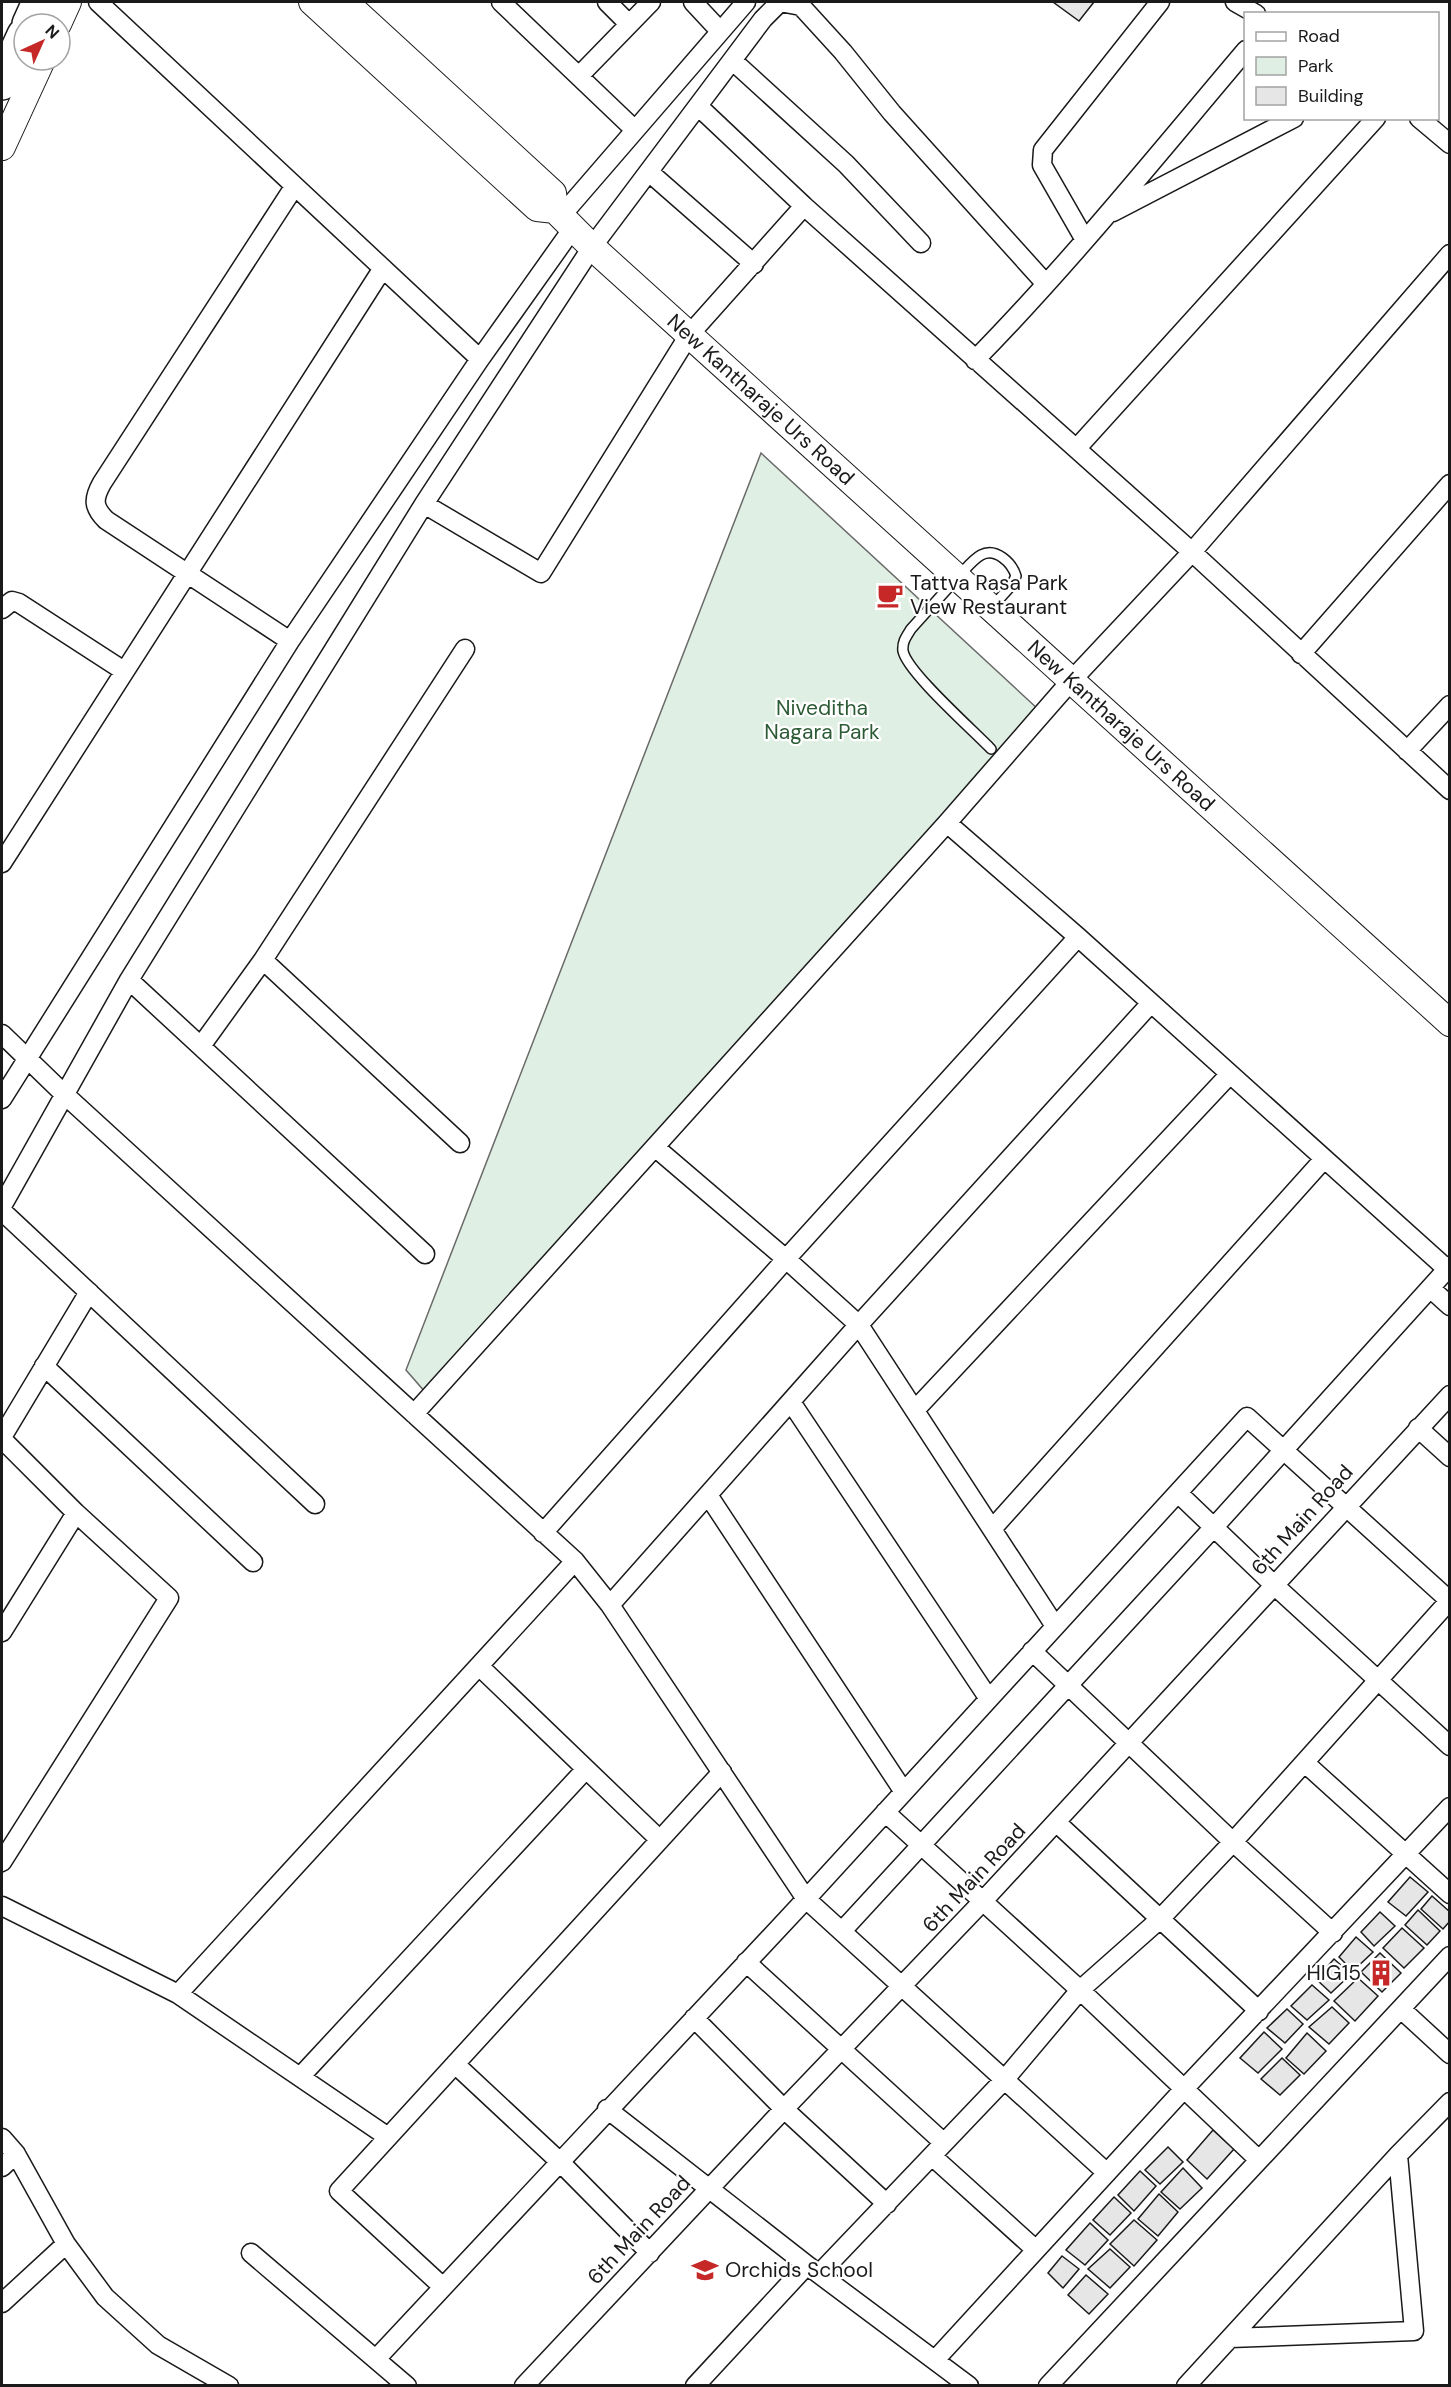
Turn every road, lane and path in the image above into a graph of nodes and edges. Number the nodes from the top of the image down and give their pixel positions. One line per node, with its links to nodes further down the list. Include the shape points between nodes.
1 (98, 2): 28 (street)
2 (312, 2): 31 (main road, New Kantharaje Urs Road, via 537,208)
3 (345, 2): 31 (main road, New Kantharaje Urs Road, via 553,193)
4 (501, 2): 18 (street)
5 (608, 2): 12 (street)
6 (651, 2): 12 (street)
7 (693, 2): 13 (street)
8 (746, 2): 13 (street)
9 (1160, 2): 32 (street, via 1043,150 1042,165)
10 (1235, 2): 11 (street)
11 (1252, 12)
12 (629, 24): 18 (street)
13 (720, 31): 24 (street)
14 (1244, 51): 30 (street)
15 (12, 61): 19 (highway)
16 (733, 61): 20 (street); 33 (street, via 846,164); 38 (street, via 780,2 801,6)
17 (36, 72): 26 (main road)
18 (579, 76): 24 (street)
19 (2, 83)
20 (698, 106): 27 (street); 29 (street)
21 (1290, 120): 30 (street)
22 (1374, 120): 42 (street)
23 (1421, 120): 25 (street)
24 (635, 130): 31 (street)
25 (1449, 144)
26 (2, 147)
27 (649, 172): 34 (street); 36 (street)
28 (294, 187): 37 (street); 46 (street, via 95,495 94,504 106,520)
29 (804, 206): 36 (street); 41 (street)
30 (1106, 215): 32 (street)
31 (563, 218): 34 (main road, New Kantharaje Urs Road); 40 (street)
32 (1085, 240): 38 (street)
33 (921, 243)
34 (592, 247): 39 (main road, New Kantharaje Urs Road); 44 (street)
35 (1449, 254): 45 (street)
36 (754, 264): 39 (street)
37 (383, 268): 40 (street); 46 (street)
38 (1046, 284): 41 (street)
39 (690, 335): 44 (street, via 541,573); 47 (main road, New Kantharaje Urs Road)
40 (480, 359): 50 (street)
41 (975, 360): 42 (street)
42 (1077, 448): 45 (street)
43 (1449, 484): 52 (street)
44 (424, 504): 63 (street)
45 (1192, 552): 52 (street); 54 (street)
46 (188, 574): 50 (street); 53 (street)
47 (957, 578): 48 (main road, New Kantharaje Urs Road); 48 (lane, via 982,554 993,552 1004,559 1016,576); 56 (lane, via 911,629 903,641 903,653 918,675)
48 (991, 608): 54 (main road, New Kantharaje Urs Road)
49 (2, 609): 53 (street, via 12,602 19,603)
50 (290, 641): 68 (street)
51 (465, 649): 62 (street)
52 (1301, 654): 57 (street)
53 (124, 671): 60 (street)
54 (1070, 682): 59 (street); 65 (main road, New Kantharaje Urs Road)
55 (1449, 705): 57 (street)
56 (991, 749)
57 (1407, 751): 58 (street)
58 (1449, 790)
59 (948, 823): 61 (street); 73 (street)
60 (2, 863)
61 (1078, 938): 64 (street); 77 (street)
62 (263, 960): 67 (street); 72 (street)
63 (129, 980): 67 (street); 70 (street)
64 (1151, 1004): 69 (street); 82 (street)
65 (1449, 1023)
66 (2, 1034): 68 (street)
67 (201, 1046): 76 (street)
68 (28, 1059): 70 (street); 71 (street)
69 (1230, 1074): 74 (street); 86 (street)
70 (64, 1094): 75 (street); 87 (street)
71 (2, 1099)
72 (460, 1143)
73 (656, 1148): 77 (street); 87 (street)
74 (1324, 1159): 78 (street); 98 (street)
75 (2, 1208): 80 (street)
76 (425, 1254)
77 (786, 1259): 82 (street); 99 (street)
78 (1448, 1268): 79 (street)
79 (1430, 1288): 81 (street); 90 (street)
80 (88, 1292): 83 (street); 94 (street)
81 (1449, 1306)
82 (859, 1325): 85 (street); 86 (street)
83 (44, 1366): 89 (street); 101 (street)
84 (1449, 1395): 88 (street, 6th Main Road)
85 (791, 1402): 93 (street); 111 (street)
86 (915, 1410): 98 (street)
87 (414, 1414): 99 (street)
88 (1418, 1428): 91 (street); 95 (street, 6th Main Road)
89 (2, 1438): 96 (street)
90 (1283, 1450): 92 (street, via 1247,1417); 95 (street); 97 (street)
91 (1449, 1457)
92 (1178, 1493): 97 (street); 105 (street)
93 (708, 1494): 104 (street); 117 (street)
94 (315, 1504)
95 (1345, 1507): 102 (street, 6th Main Road); 103 (street)
96 (76, 1513): 106 (street); 125 (street, via 169,1598)
97 (1214, 1527): 102 (street); 110 (street)
98 (992, 1528): 105 (street)
99 (543, 1533): 100 (street)
100 (575, 1561): 104 (street); 108 (street)
101 (253, 1562)
102 (1274, 1585): 109 (street); 112 (street, 6th Main Road)
103 (1449, 1600): 109 (street)
104 (610, 1605): 116 (street)
105 (1055, 1626): 107 (street)
106 (2, 1632)
107 (1032, 1652): 110 (street); 111 (street)
108 (480, 1666): 115 (street); 137 (street)
109 (1378, 1681): 113 (street); 114 (street)
110 (1067, 1686): 112 (street); 123 (street)
111 (989, 1699): 117 (street)
112 (1129, 1743): 120 (street, 6th Main Road); 122 (street)
113 (1449, 1746)
114 (1305, 1763): 122 (street); 124 (street)
115 (586, 1769): 121 (street); 144 (street)
116 (722, 1772): 121 (street); 127 (street)
117 (904, 1792): 119 (street)
118 (1449, 1807): 124 (street)
119 (885, 1812): 123 (street); 127 (street)
120 (1056, 1822): 128 (street, 6th Main Road); 130 (street)
121 (660, 1840): 143 (street)
122 (1233, 1842): 130 (street); 132 (street)
123 (921, 1845): 128 (street); 131 (street)
124 (1406, 1854): 126 (street); 132 (street)
125 (2, 1862)
126 (1449, 1894)
127 (807, 1899): 131 (street); 134 (street)
128 (982, 1902): 135 (street, 6th Main Road); 136 (street)
129 (2, 1906): 137 (street)
130 (1159, 1920): 136 (street); 139 (street)
131 (842, 1931): 135 (street)
132 (1333, 1933): 139 (street)
133 (1449, 1956): 138 (street)
134 (746, 1962): 140 (street); 141 (street)
135 (903, 1986): 141 (street, 6th Main Road); 145 (street)
136 (1080, 1990): 145 (street); 146 (street)
137 (178, 1994): 144 (street)
138 (1401, 2008): 142 (street); 155 (street)
139 (1258, 2011): 146 (street)
140 (694, 2018): 148 (street); 149 (street)
141 (842, 2049): 149 (street, 6th Main Road); 152 (street)
142 (1449, 2055)
143 (455, 2064): 150 (street); 156 (street)
144 (300, 2077): 150 (street)
145 (1005, 2079): 152 (street); 158 (street)
146 (1184, 2090): 155 (street); 158 (street)
147 (1449, 2102): 154 (street)
148 (608, 2109): 156 (street); 159 (street)
149 (784, 2109): 159 (street, 6th Main Road); 160 (street)
150 (388, 2137): 166 (street, via 339,2191)
151 (2, 2138): 153 (street)
152 (938, 2150): 160 (street); 162 (street)
153 (16, 2154): 157 (street); 161 (street)
154 (1398, 2155): 168 (street); 168 (street, via 1414,2331)
155 (1259, 2160): 176 (street)
156 (559, 2161): 164 (street); 166 (street)
157 (2, 2167)
158 (1107, 2173): 162 (street)
159 (709, 2189): 164 (street, 6th Main Road); 165 (street)
160 (887, 2204): 165 (street)
161 (66, 2244): 167 (street); 172 (street, via 105,2297 158,2345)
162 (1036, 2250): 170 (street)
163 (251, 2253): 169 (street)
164 (650, 2253): 174 (street, 6th Main Road)
165 (813, 2270): 170 (street); 175 (street)
166 (443, 2287): 169 (street)
167 (2, 2303)
168 (1230, 2338): 177 (street)
169 (376, 2359): 173 (street)
170 (935, 2360): 171 (street)
171 (958, 2382)
172 (229, 2385)
173 (407, 2385)
174 (524, 2385)
175 (695, 2385)
176 (1048, 2385)
177 (1186, 2385)

